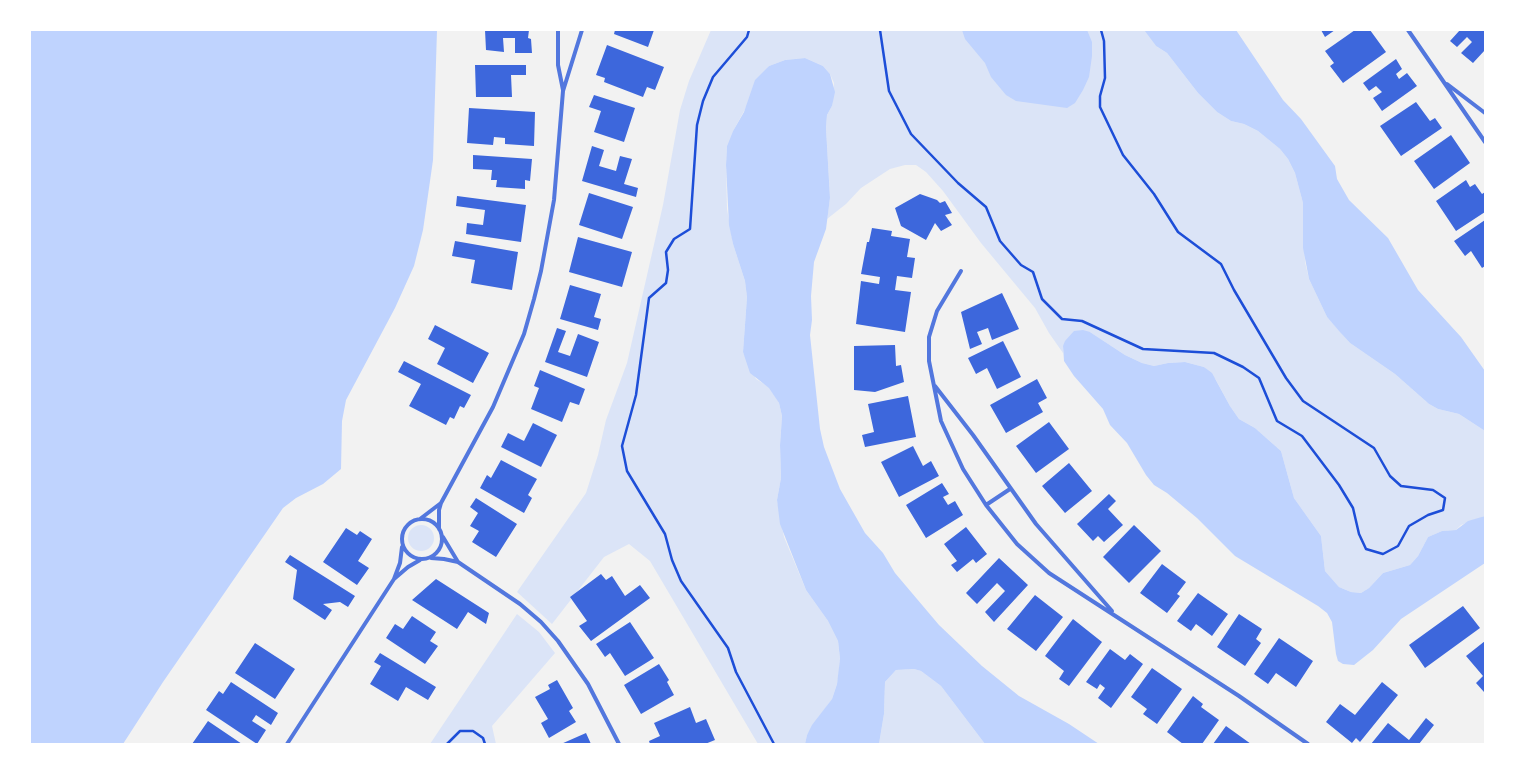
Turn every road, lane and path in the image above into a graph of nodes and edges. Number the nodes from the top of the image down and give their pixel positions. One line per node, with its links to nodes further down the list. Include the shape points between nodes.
1 (558, 30): 8 (street, via 558,65)
2 (582, 30): 8 (street)
3 (749, 30): 29 (path, via 747,37 713,77 703,101 697,125 690,229 674,239 666,252 666,283 649,298 636,395 622,446 627,471 664,534 681,580 728,648 736,672)
4 (880, 30): 5 (path, via 889,91 911,134 958,183 986,207 1000,242 1021,265 1033,272 1042,299 1062,319 1082,321 1143,349 1214,353 1243,367 1259,378 1276,421 1302,436 1340,485 1353,508 1359,534 1366,549 1383,554 1398,546 1409,526 1442,510 1444,498 1433,490 1401,486 1390,476 1374,448 1303,401 1286,378 1221,264 1178,232 1154,194 1123,154 1100,108 1105,78 1104,41)
5 (1101, 30)
6 (1408, 30): 7 (street)
7 (1444, 82): 9 (street); 10 (street)
8 (563, 91): 14 (street, via 554,200 541,271 524,334 493,407)
9 (1485, 113)
10 (1485, 142)
11 (961, 271): 12 (street, via 937,311 932,325 929,349)
12 (934, 385): 13 (street); 15 (street, via 941,421 953,450)
13 (1010, 489): 15 (street); 24 (street, via 1049,539)
14 (441, 503): 16 (street); 17 (street)
15 (986, 505): 24 (street, via 1017,544 1049,573)
16 (420, 519): 17 (street, via 431,521); 19 (street, via 409,523 405,528 401,539)
17 (439, 529): 18 (street)
18 (441, 534): 20 (street, via 438,552); 22 (street)
19 (402, 545): 21 (street, via 409,555); 23 (street, via 400,563)
20 (428, 559): 21 (street); 22 (street)
21 (421, 560): 23 (street)
22 (458, 562): 28 (street, via 520,604 541,622 588,684)
23 (394, 579): 25 (street)
24 (1115, 614): 30 (street)
25 (287, 744)
26 (447, 744): 27 (path, via 460,731 473,731 483,738)
27 (485, 744)
28 (619, 744)
29 (774, 744)
30 (1308, 744)

